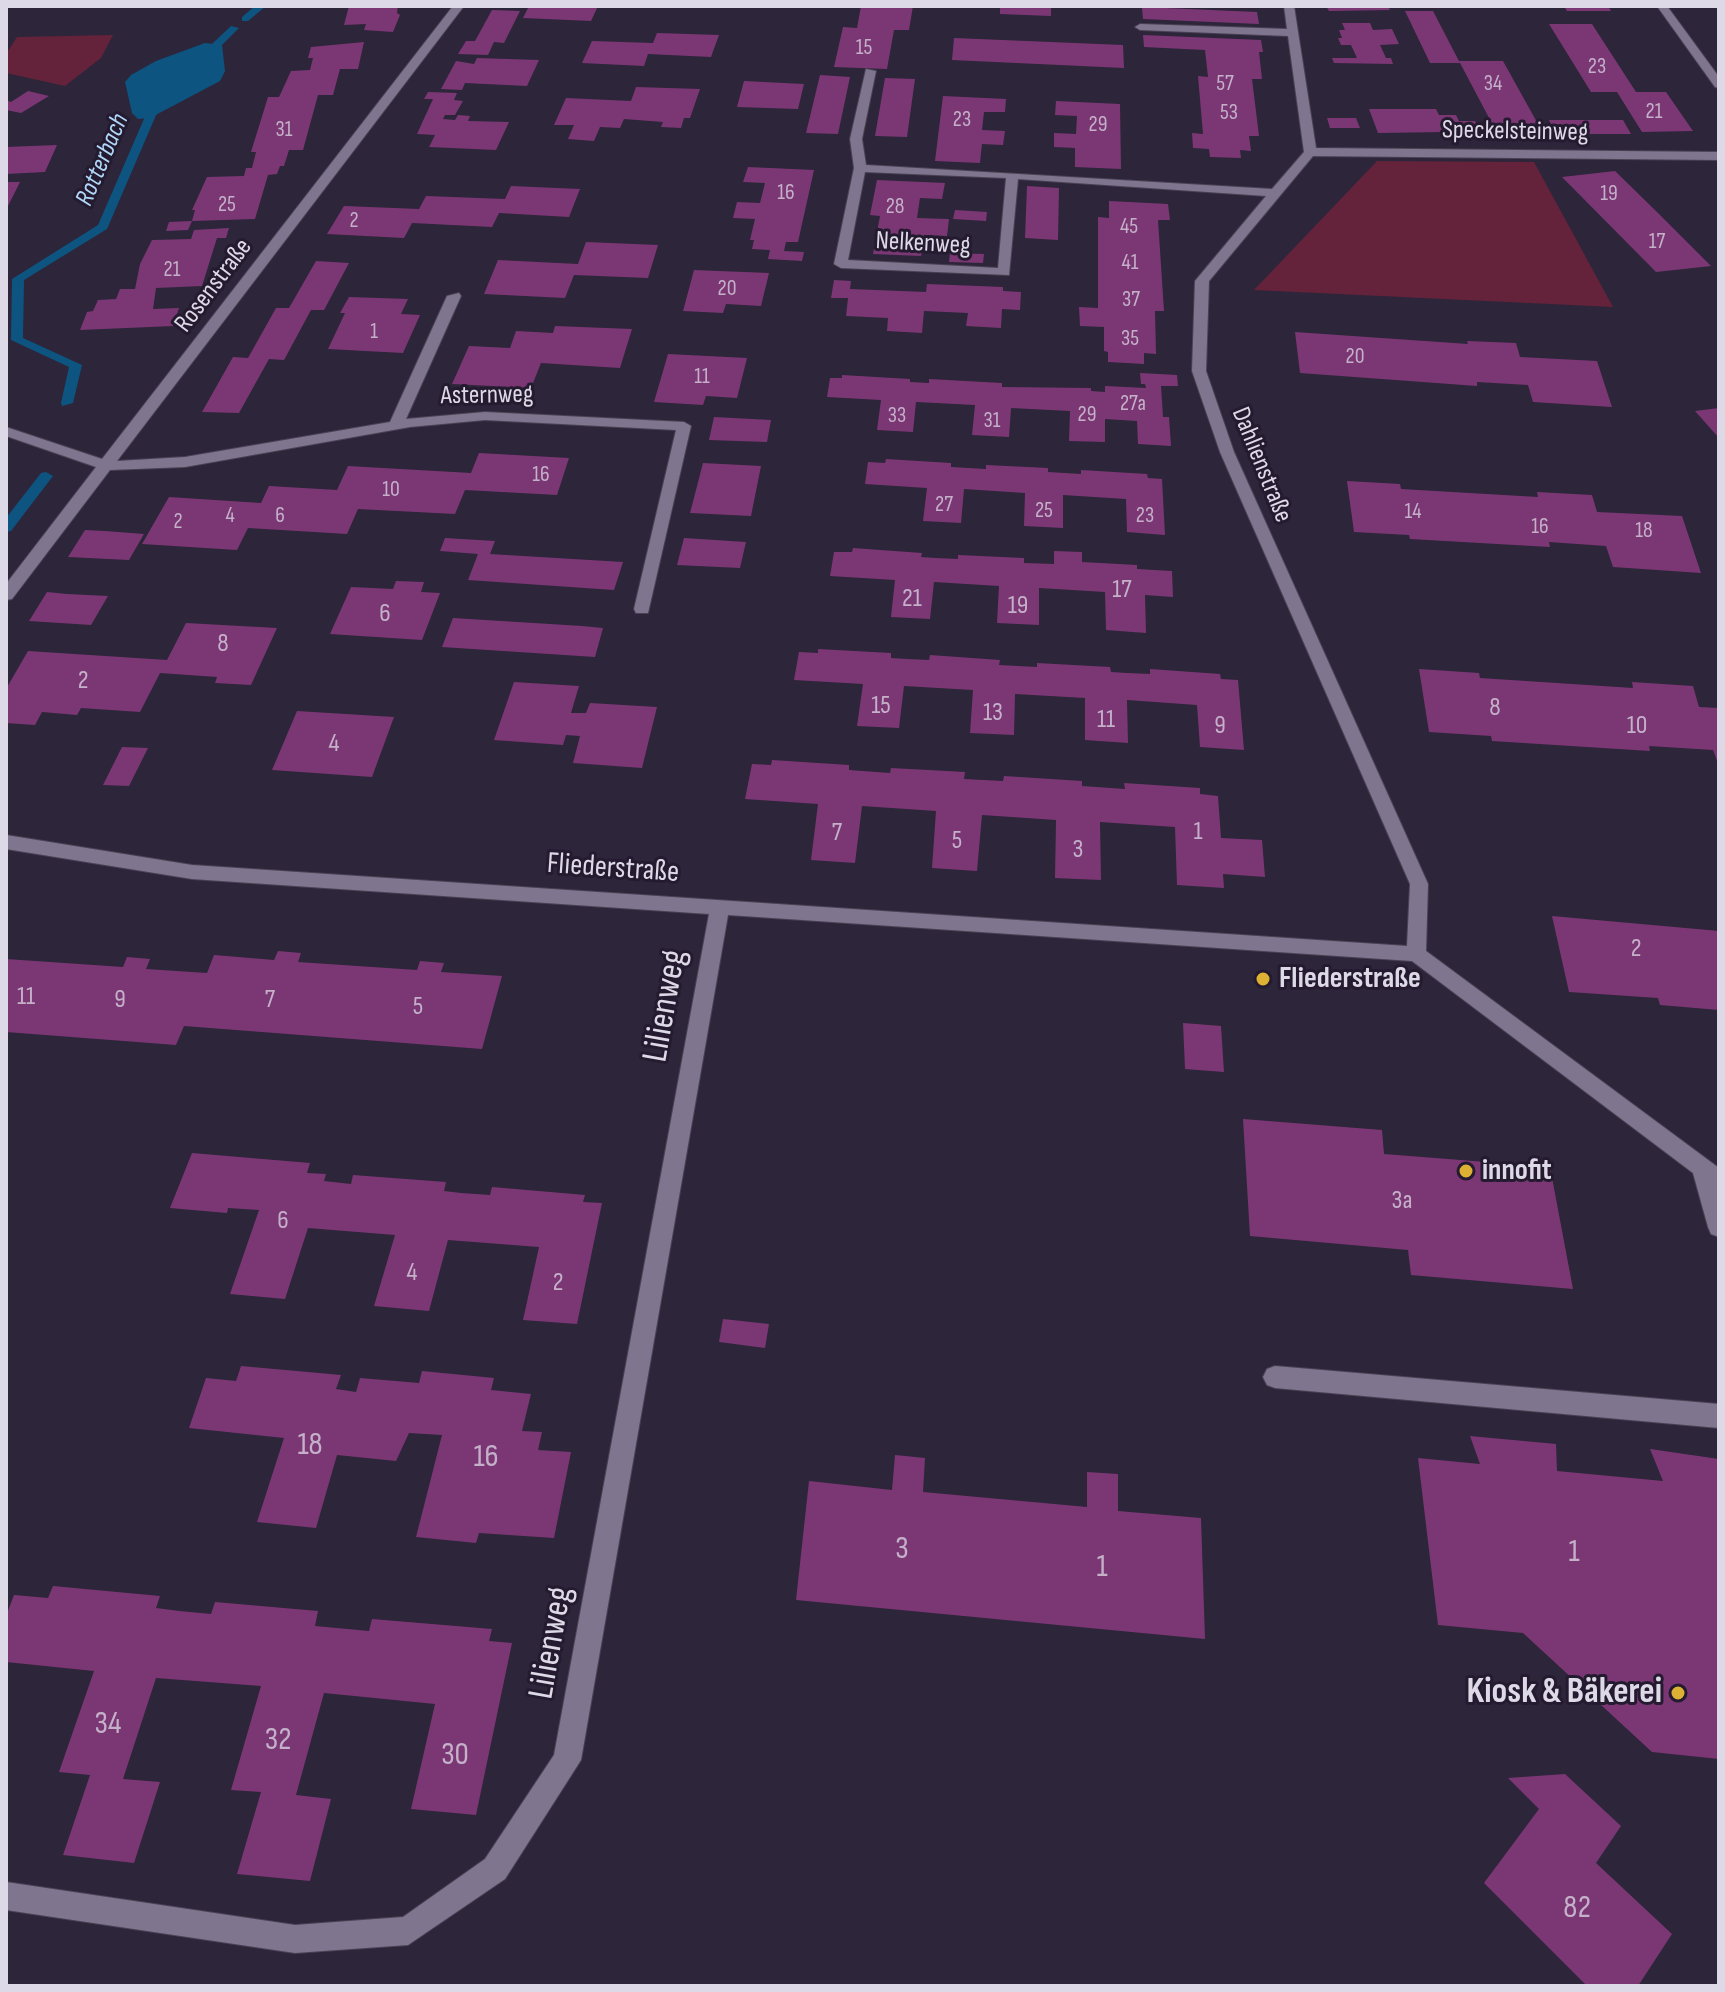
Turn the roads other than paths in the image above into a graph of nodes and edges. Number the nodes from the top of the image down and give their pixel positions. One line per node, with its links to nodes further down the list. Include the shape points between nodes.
1 (459, 6): 16 (street, Rosenstraße)
2 (1289, 6): 5 (street)
3 (1662, 6): 7 (street)
4 (1140, 27): 5 (street)
5 (1294, 33): 8 (street)
6 (870, 71): 10 (street, Nelkenweg, via 856,139)
7 (1719, 85)
8 (1310, 152): 9 (street, Speckelsteinweg); 12 (street, Dahlienstraße)
9 (1719, 156)
10 (860, 168): 11 (street); 11 (street, Nelkenweg, via 841,264 1004,272)
11 (1012, 175): 12 (street)
12 (1275, 193): 21 (street, Dahlienstraße, via 1202,281 1199,371 1227,452 1419,884)
13 (454, 296): 14 (street)
14 (396, 426): 16 (street, Asternweg, via 185,462); 18 (street, Asternweg, via 485,416 684,426)
15 (6, 431): 16 (street)
16 (107, 466): 17 (street, Rosenstraße)
17 (6, 595)
18 (642, 609)
19 (6, 842): 20 (street, Fliederstraße, via 192,872)
20 (720, 906): 21 (street, Fliederstraße); 26 (street, Lilienweg, via 567,1760 495,1869 408,1931 295,1939)
21 (1416, 954): 22 (street)
22 (1711, 1174): 23 (street)
23 (1719, 1227)
24 (1275, 1377): 25 (street)
25 (1719, 1416)
26 (6, 1896)

